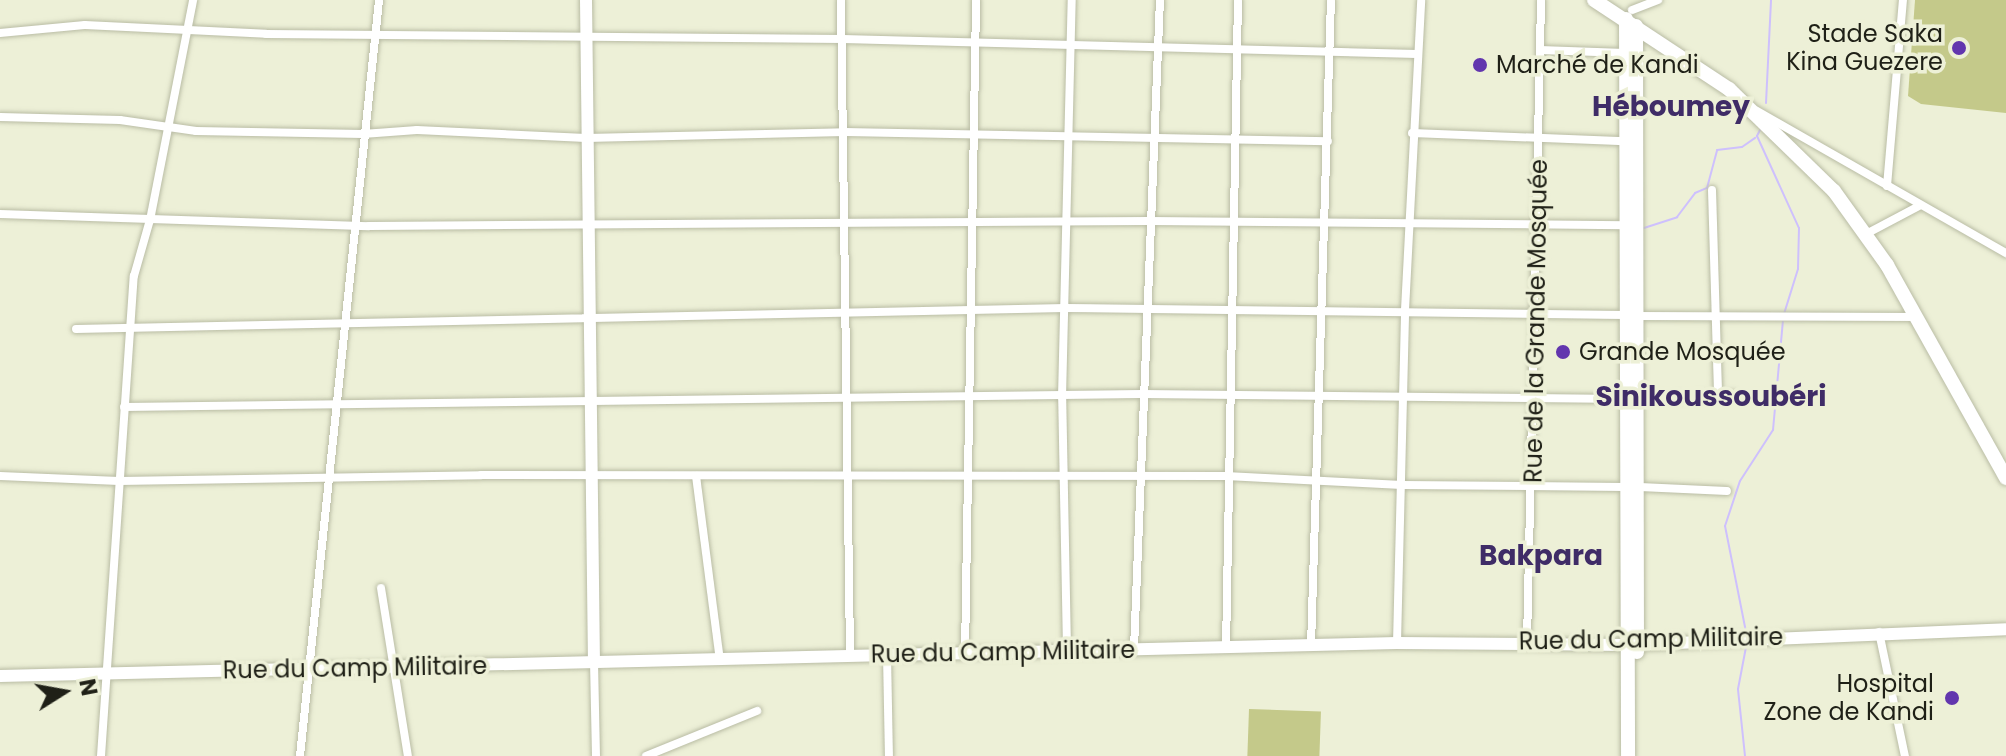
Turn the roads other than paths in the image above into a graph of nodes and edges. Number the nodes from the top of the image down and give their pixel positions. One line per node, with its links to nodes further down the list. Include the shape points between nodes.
1 (193, 0): 16 (street)
2 (379, 0): 17 (street)
3 (586, 0): 19 (street)
4 (841, 0): 20 (street)
5 (976, 0): 21 (street)
6 (1072, 0): 22 (street)
7 (1160, 0): 23 (street)
8 (1238, 0): 25 (street)
9 (1331, 0): 27 (street)
10 (1421, 0): 28 (street)
11 (1541, 0): 24 (street, Rue de la Grande Mosquée)
12 (1594, 0): 15 (main road)
13 (1658, 0): 15 (street)
14 (1903, 0): 43 (street)
15 (1632, 14): 26 (main road); 29 (main road); 69 (main road)
16 (187, 29): 17 (street); 18 (street, via 85,25); 31 (street)
17 (375, 31): 19 (street); 34 (street)
18 (0, 33)
19 (586, 37): 20 (street); 37 (street)
20 (843, 39): 21 (street); 32 (street)
21 (974, 44): 22 (street); 35 (street)
22 (1070, 48): 23 (street); 38 (street)
23 (1157, 48): 25 (street); 36 (street)
24 (1540, 50): 26 (street); 40 (street, Rue de la Grande Mosquée)
25 (1237, 51): 27 (street); 39 (street)
26 (1625, 53): 42 (main road)
27 (1332, 54): 28 (street); 41 (street)
28 (1417, 54): 33 (street)
29 (1753, 108): 43 (street); 59 (main road, via 1819,173)
30 (0, 117): 31 (street, via 120,120)
31 (167, 129): 34 (street); 47 (street)
32 (845, 132): 35 (street); 37 (street); 54 (street)
33 (1412, 133): 40 (street); 53 (street)
34 (363, 134): 37 (street, via 417,130); 50 (street)
35 (972, 136): 38 (street); 52 (street)
36 (1153, 137): 38 (street); 39 (street); 48 (street)
37 (586, 138): 58 (street)
38 (1066, 138): 55 (street)
39 (1235, 138): 41 (street); 51 (street)
40 (1539, 138): 42 (street); 56 (street, Rue de la Grande Mosquée)
41 (1328, 141): 49 (street)
42 (1625, 141): 57 (main road)
43 (1887, 186): 45 (street)
44 (1712, 190): 70 (street)
45 (1921, 205): 59 (street); 60 (street)
46 (0, 214): 47 (street)
47 (150, 220): 50 (street); 75 (street, via 134,276)
48 (1150, 221): 51 (street); 55 (street); 66 (street)
49 (1326, 221): 51 (street); 53 (street); 62 (street)
50 (352, 222): 58 (street); 73 (street)
51 (1234, 223): 64 (street)
52 (971, 224): 54 (street); 55 (street); 63 (street)
53 (1408, 224): 56 (street); 65 (street)
54 (845, 225): 58 (street); 67 (street)
55 (1066, 225): 61 (street)
56 (1539, 225): 57 (street); 68 (street, Rue de la Grande Mosquée)
57 (1626, 225): 69 (main road)
58 (587, 226): 72 (street)
59 (1866, 234): 71 (main road)
60 (2006, 253)
61 (1065, 308): 63 (street); 66 (street); 82 (street)
62 (1322, 308): 64 (street); 65 (street); 77 (street)
63 (970, 309): 67 (street); 78 (street)
64 (1234, 310): 66 (street); 79 (street)
65 (1405, 310): 68 (street); 83 (street)
66 (1146, 311): 76 (street)
67 (846, 313): 72 (street); 85 (street)
68 (1536, 313): 69 (street); 84 (street, Rue de la Grande Mosquée)
69 (1632, 315): 70 (street); 86 (main road); 105 (main road)
70 (1717, 316): 71 (street); 80 (street)
71 (1916, 317): 100 (main road)
72 (589, 320): 73 (street); 89 (street)
73 (343, 326): 75 (street); 88 (street)
74 (76, 329): 75 (street)
75 (130, 329): 90 (street)
76 (1142, 394): 79 (street); 82 (street); 99 (street)
77 (1320, 394): 79 (street); 83 (street); 101 (street)
78 (971, 395): 82 (street); 85 (street); 97 (street)
79 (1227, 395): 96 (street)
80 (1718, 395): 81 (street); 87 (street)
81 (1733, 395)
82 (1062, 397): 98 (street)
83 (1404, 397): 84 (street); 103 (street)
84 (1534, 398): 86 (street); 104 (street, Rue de la Grande Mosquée)
85 (844, 399): 89 (street); 91 (street)
86 (1625, 399): 105 (main road)
87 (1651, 399)
88 (336, 401): 89 (street); 90 (street); 93 (street)
89 (590, 401): 94 (street)
90 (124, 407): 102 (street)
91 (845, 475): 95 (street); 97 (street); 118 (street)
92 (0, 476): 102 (street)
93 (327, 476): 94 (street); 102 (street); 123 (street)
94 (590, 476): 95 (street); 121 (street)
95 (696, 476): 120 (street)
96 (1226, 476): 99 (street); 101 (street); 114 (street)
97 (969, 477): 98 (street); 117 (street)
98 (1061, 478): 99 (street); 115 (street)
99 (1141, 478): 116 (street)
100 (2006, 478)
101 (1317, 479): 103 (street); 113 (street)
102 (119, 481): 124 (street)
103 (1402, 485): 104 (street); 110 (street)
104 (1533, 486): 105 (street); 111 (street, Rue de la Grande Mosquée)
105 (1632, 487): 106 (street); 112 (main road)
106 (1727, 491)
107 (381, 588): 122 (street)
108 (2006, 629): 109 (street, Rue du Camp Militaire)
109 (1879, 631): 112 (street, Rue du Camp Militaire); 135 (street)
110 (1397, 643): 111 (street, Rue du Camp Militaire); 113 (street, Rue du Camp Militaire)
111 (1527, 643): 112 (street, Rue du Camp Militaire)
112 (1632, 645): 133 (main road); 134 (main road)
113 (1311, 646): 114 (street, Rue du Camp Militaire)
114 (1226, 648): 116 (street, Rue du Camp Militaire)
115 (1067, 649): 116 (street, Rue du Camp Militaire); 117 (street, Rue du Camp Militaire)
116 (1134, 649)
117 (965, 653): 119 (street, Rue du Camp Militaire)
118 (850, 655): 119 (street, Rue du Camp Militaire); 120 (street, Rue du Camp Militaire)
119 (887, 655): 132 (street)
120 (720, 660): 121 (street, Rue du Camp Militaire)
121 (594, 661): 122 (street, Rue du Camp Militaire); 130 (street)
122 (392, 669): 123 (street, Rue du Camp Militaire); 129 (street)
123 (308, 670): 124 (street, Rue du Camp Militaire); 128 (street)
124 (104, 673): 125 (street, Rue du Camp Militaire); 127 (street)
125 (0, 676)
126 (757, 711): 131 (street)
127 (101, 756)
128 (300, 756)
129 (408, 756)
130 (596, 756)
131 (646, 756)
132 (889, 756)
133 (1628, 756)
134 (1638, 756)
135 (1905, 756)

